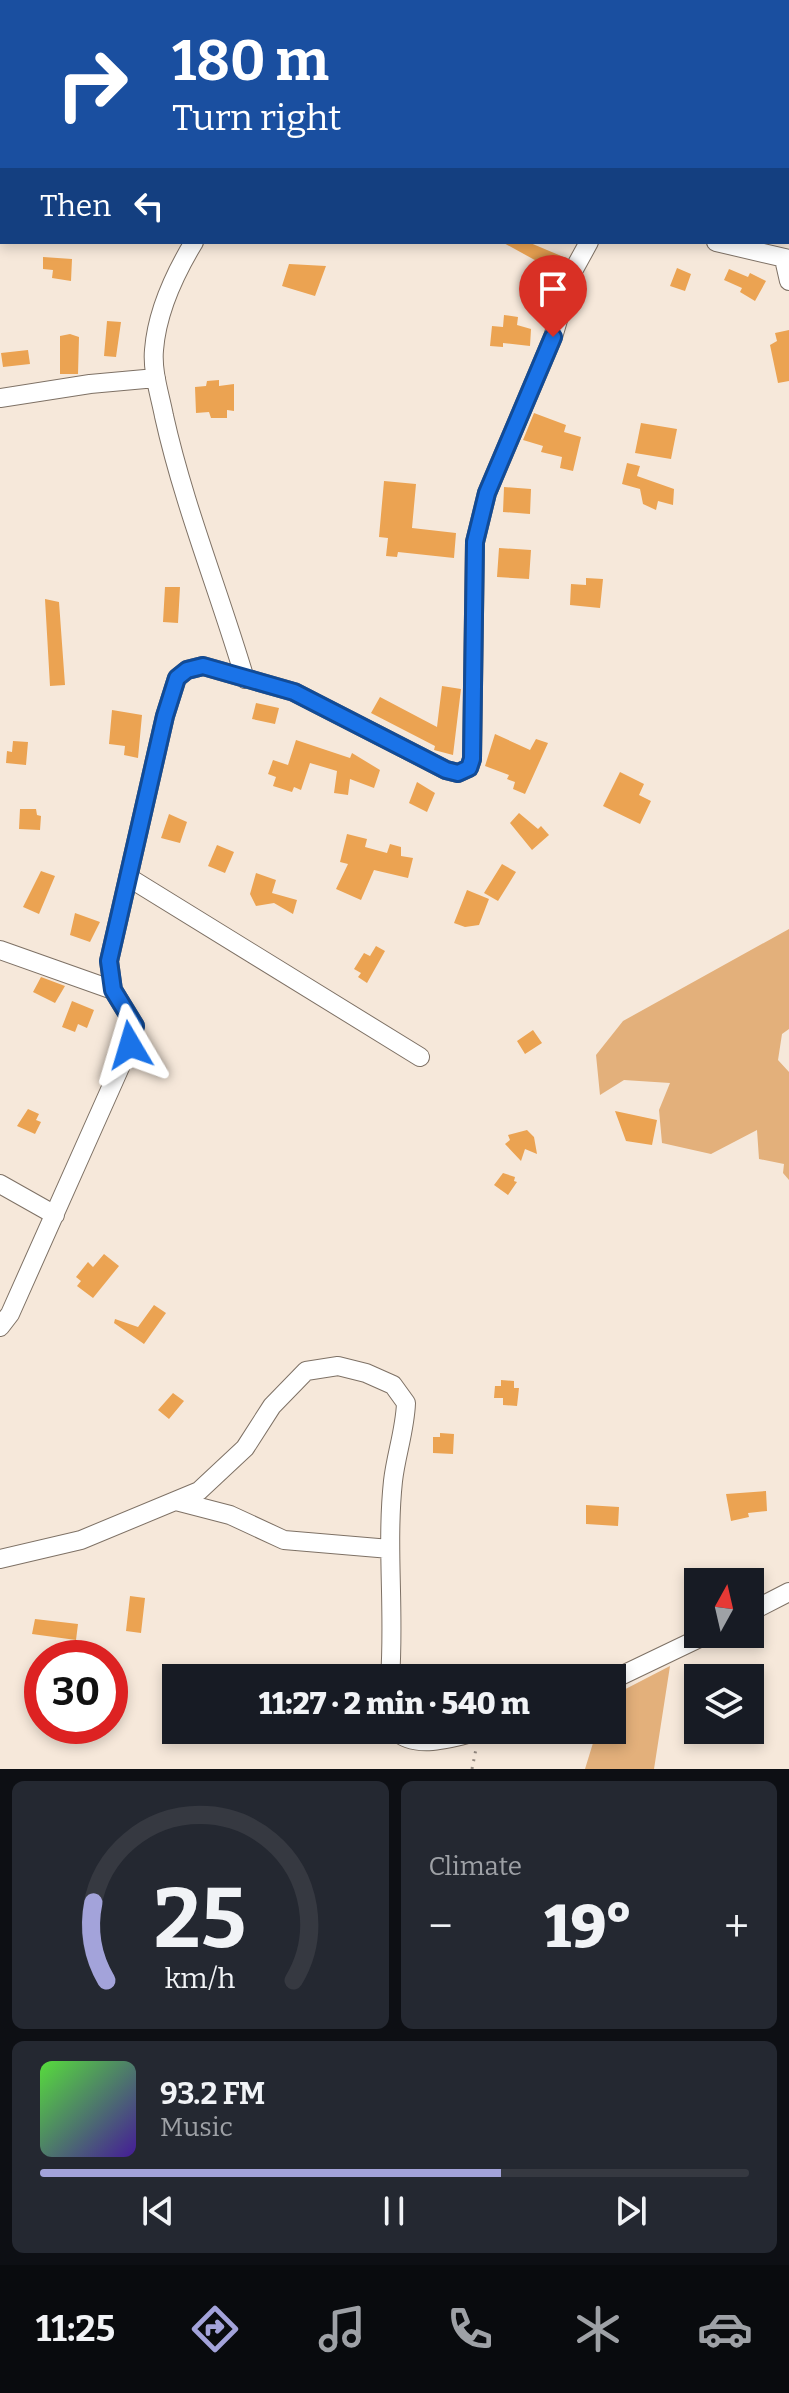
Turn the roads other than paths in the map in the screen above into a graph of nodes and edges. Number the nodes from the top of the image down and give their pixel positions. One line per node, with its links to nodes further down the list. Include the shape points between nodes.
1 (193, 244): 6 (street, via 175,274 157,324)
2 (588, 244): 8 (street, via 487,493 475,542 469,768 458,773 446,770 294,692)
3 (724, 244): 4 (street)
4 (787, 259): 5 (street)
5 (789, 281)
6 (156, 378): 7 (street); 8 (street, via 174,461)
7 (0, 398)
8 (245, 679): 9 (street, via 203,666 177,678)
9 (128, 877): 11 (street, via 109,961); 12 (street)
10 (0, 950): 11 (street)
11 (113, 990): 14 (street, via 135,1026)
12 (420, 1057)
13 (0, 1184): 14 (street)
14 (55, 1215): 15 (street)
15 (0, 1327)
16 (176, 1501): 17 (street, via 230,1515 284,1540); 17 (street, via 199,1491 245,1448 272,1406 306,1371 338,1366 393,1385 406,1403 393,1480); 18 (street, via 81,1540)
17 (390, 1549): 22 (street)
18 (0, 1559)
19 (789, 1592): 20 (street)
20 (764, 1605)
21 (684, 1646): 23 (street)
22 (391, 1664)
23 (626, 1673)

